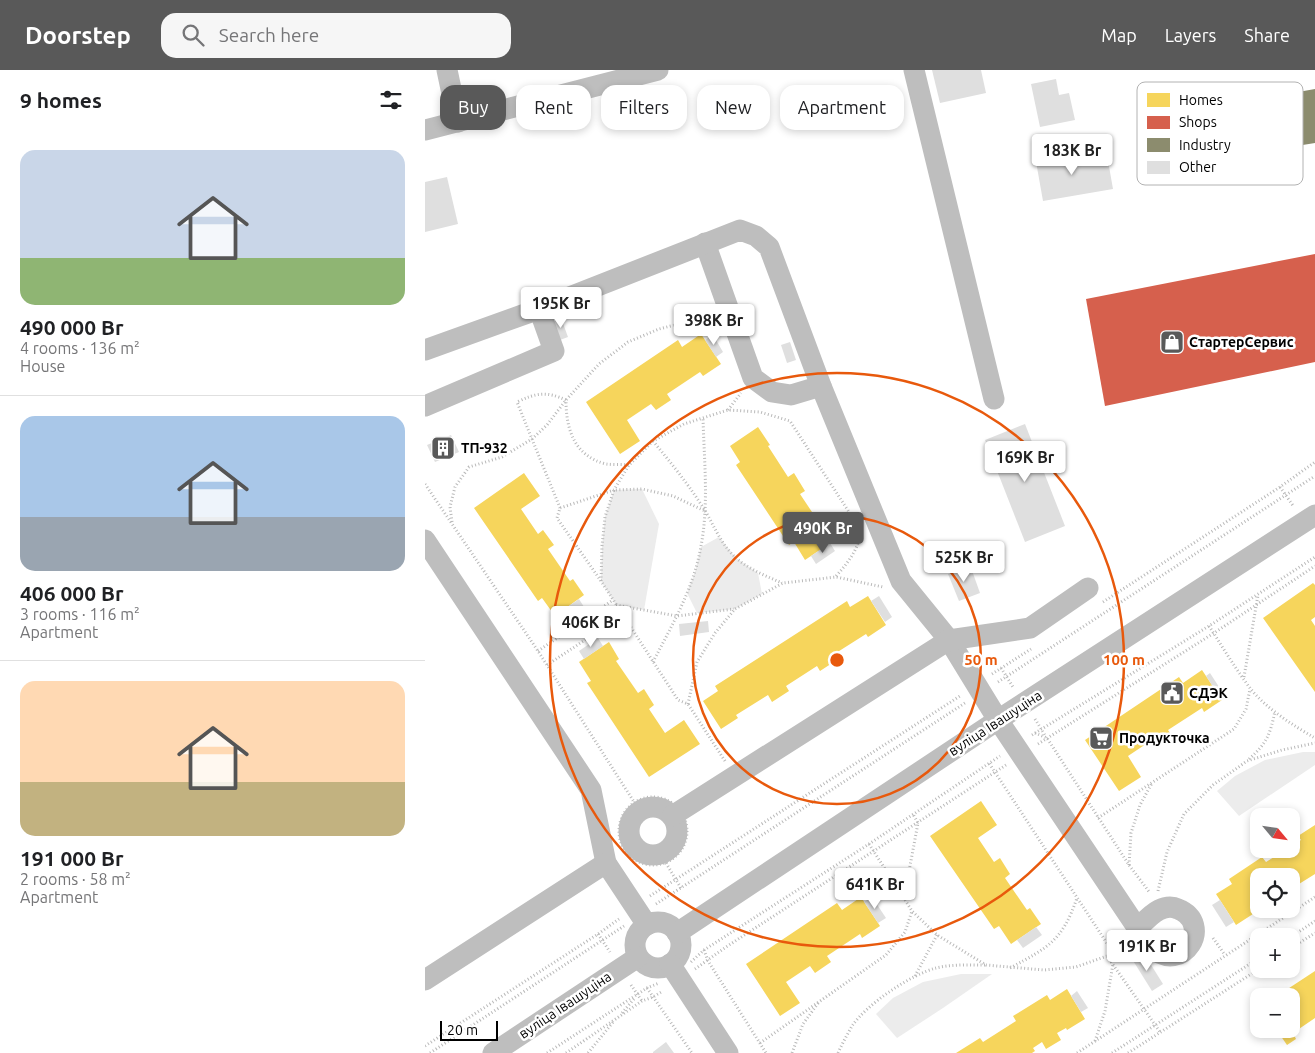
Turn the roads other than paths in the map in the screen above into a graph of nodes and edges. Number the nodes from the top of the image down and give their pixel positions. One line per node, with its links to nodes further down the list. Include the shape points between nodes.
1 (447, 70): 4 (street)
2 (659, 70): 5 (street)
3 (914, 70): 12 (street)
4 (450, 85)
5 (506, 110)
6 (440, 126): 7 (street)
7 (425, 130)
8 (705, 243): 9 (street); 11 (street, via 753,378 772,392 791,395); 11 (street, via 739,230 756,236 769,247)
9 (539, 309): 10 (street); 13 (street, via 554,351)
10 (425, 350)
11 (821, 386): 17 (street, via 901,581)
12 (994, 399)
13 (425, 406)
14 (1315, 515): 18 (street, вуліца Івашуціна)
15 (425, 540): 20 (street, via 591,790)
16 (1094, 596): 17 (street, via 1030,628)
17 (949, 640): 18 (street); 19 (street)
18 (999, 720): 22 (street); 23 (street, вуліца Івашуціна)
19 (676, 813)
20 (606, 863): 21 (street); 26 (street)
21 (641, 915): 23 (street, via 671,926); 24 (street, via 635,940)
22 (1138, 928)
23 (677, 932): 25 (street, via 680,950)
24 (638, 957): 25 (street, via 653,968); 27 (street, вуліца Івашуціна)
25 (675, 973): 28 (street)
26 (425, 980)
27 (493, 1053)
28 (728, 1053)

